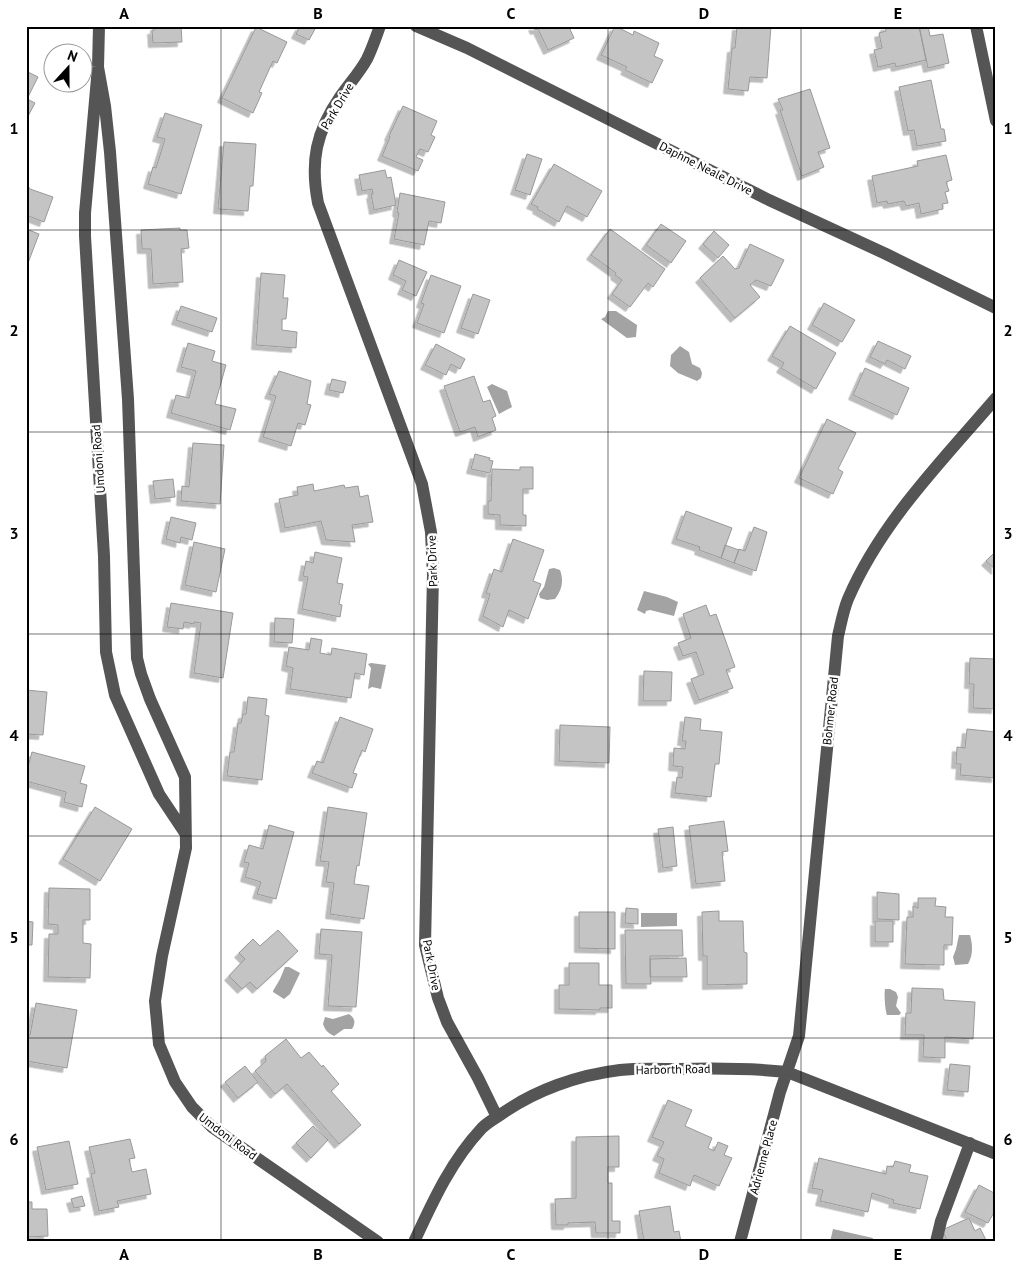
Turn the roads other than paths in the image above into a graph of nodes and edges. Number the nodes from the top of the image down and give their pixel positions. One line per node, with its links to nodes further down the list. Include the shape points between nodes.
1 (99, 26): 5 (street, Umdoni Road)
2 (380, 26): 11 (street, Park Drive, via 367,60 326,120 316,149 314,181 318,203 422,484 426,503 434,575 425,945 438,998)
3 (416, 26): 7 (street, Daphne Neale Drive, via 467,48 769,200)
4 (976, 26): 6 (street)
5 (98, 67): 9 (street, Umdoni Road, via 110,152 128,399 137,658 150,699 185,777); 9 (street, Umdoni Road, via 85,236 104,556 106,652 114,695 159,794)
6 (996, 122)
7 (996, 308)
8 (996, 398): 10 (street, Bohmer Road, via 897,515 875,547 847,601 838,636 798,1036)
9 (185, 833): 14 (street, Umdoni Road, via 183,865 155,1001 159,1044 175,1082 192,1107 212,1127)
10 (787, 1072): 11 (street, Harborth Road, via 709,1068 622,1070 590,1075 554,1086 516,1104); 12 (street, Harborth Road); 16 (street, Adrienne Place)
11 (497, 1118): 15 (street, Harborth Road, via 484,1127 455,1161)
12 (970, 1143): 13 (street, Harborth Road); 17 (street)
13 (996, 1154)
14 (378, 1242)
15 (414, 1242)
16 (740, 1242)
17 (936, 1242)

